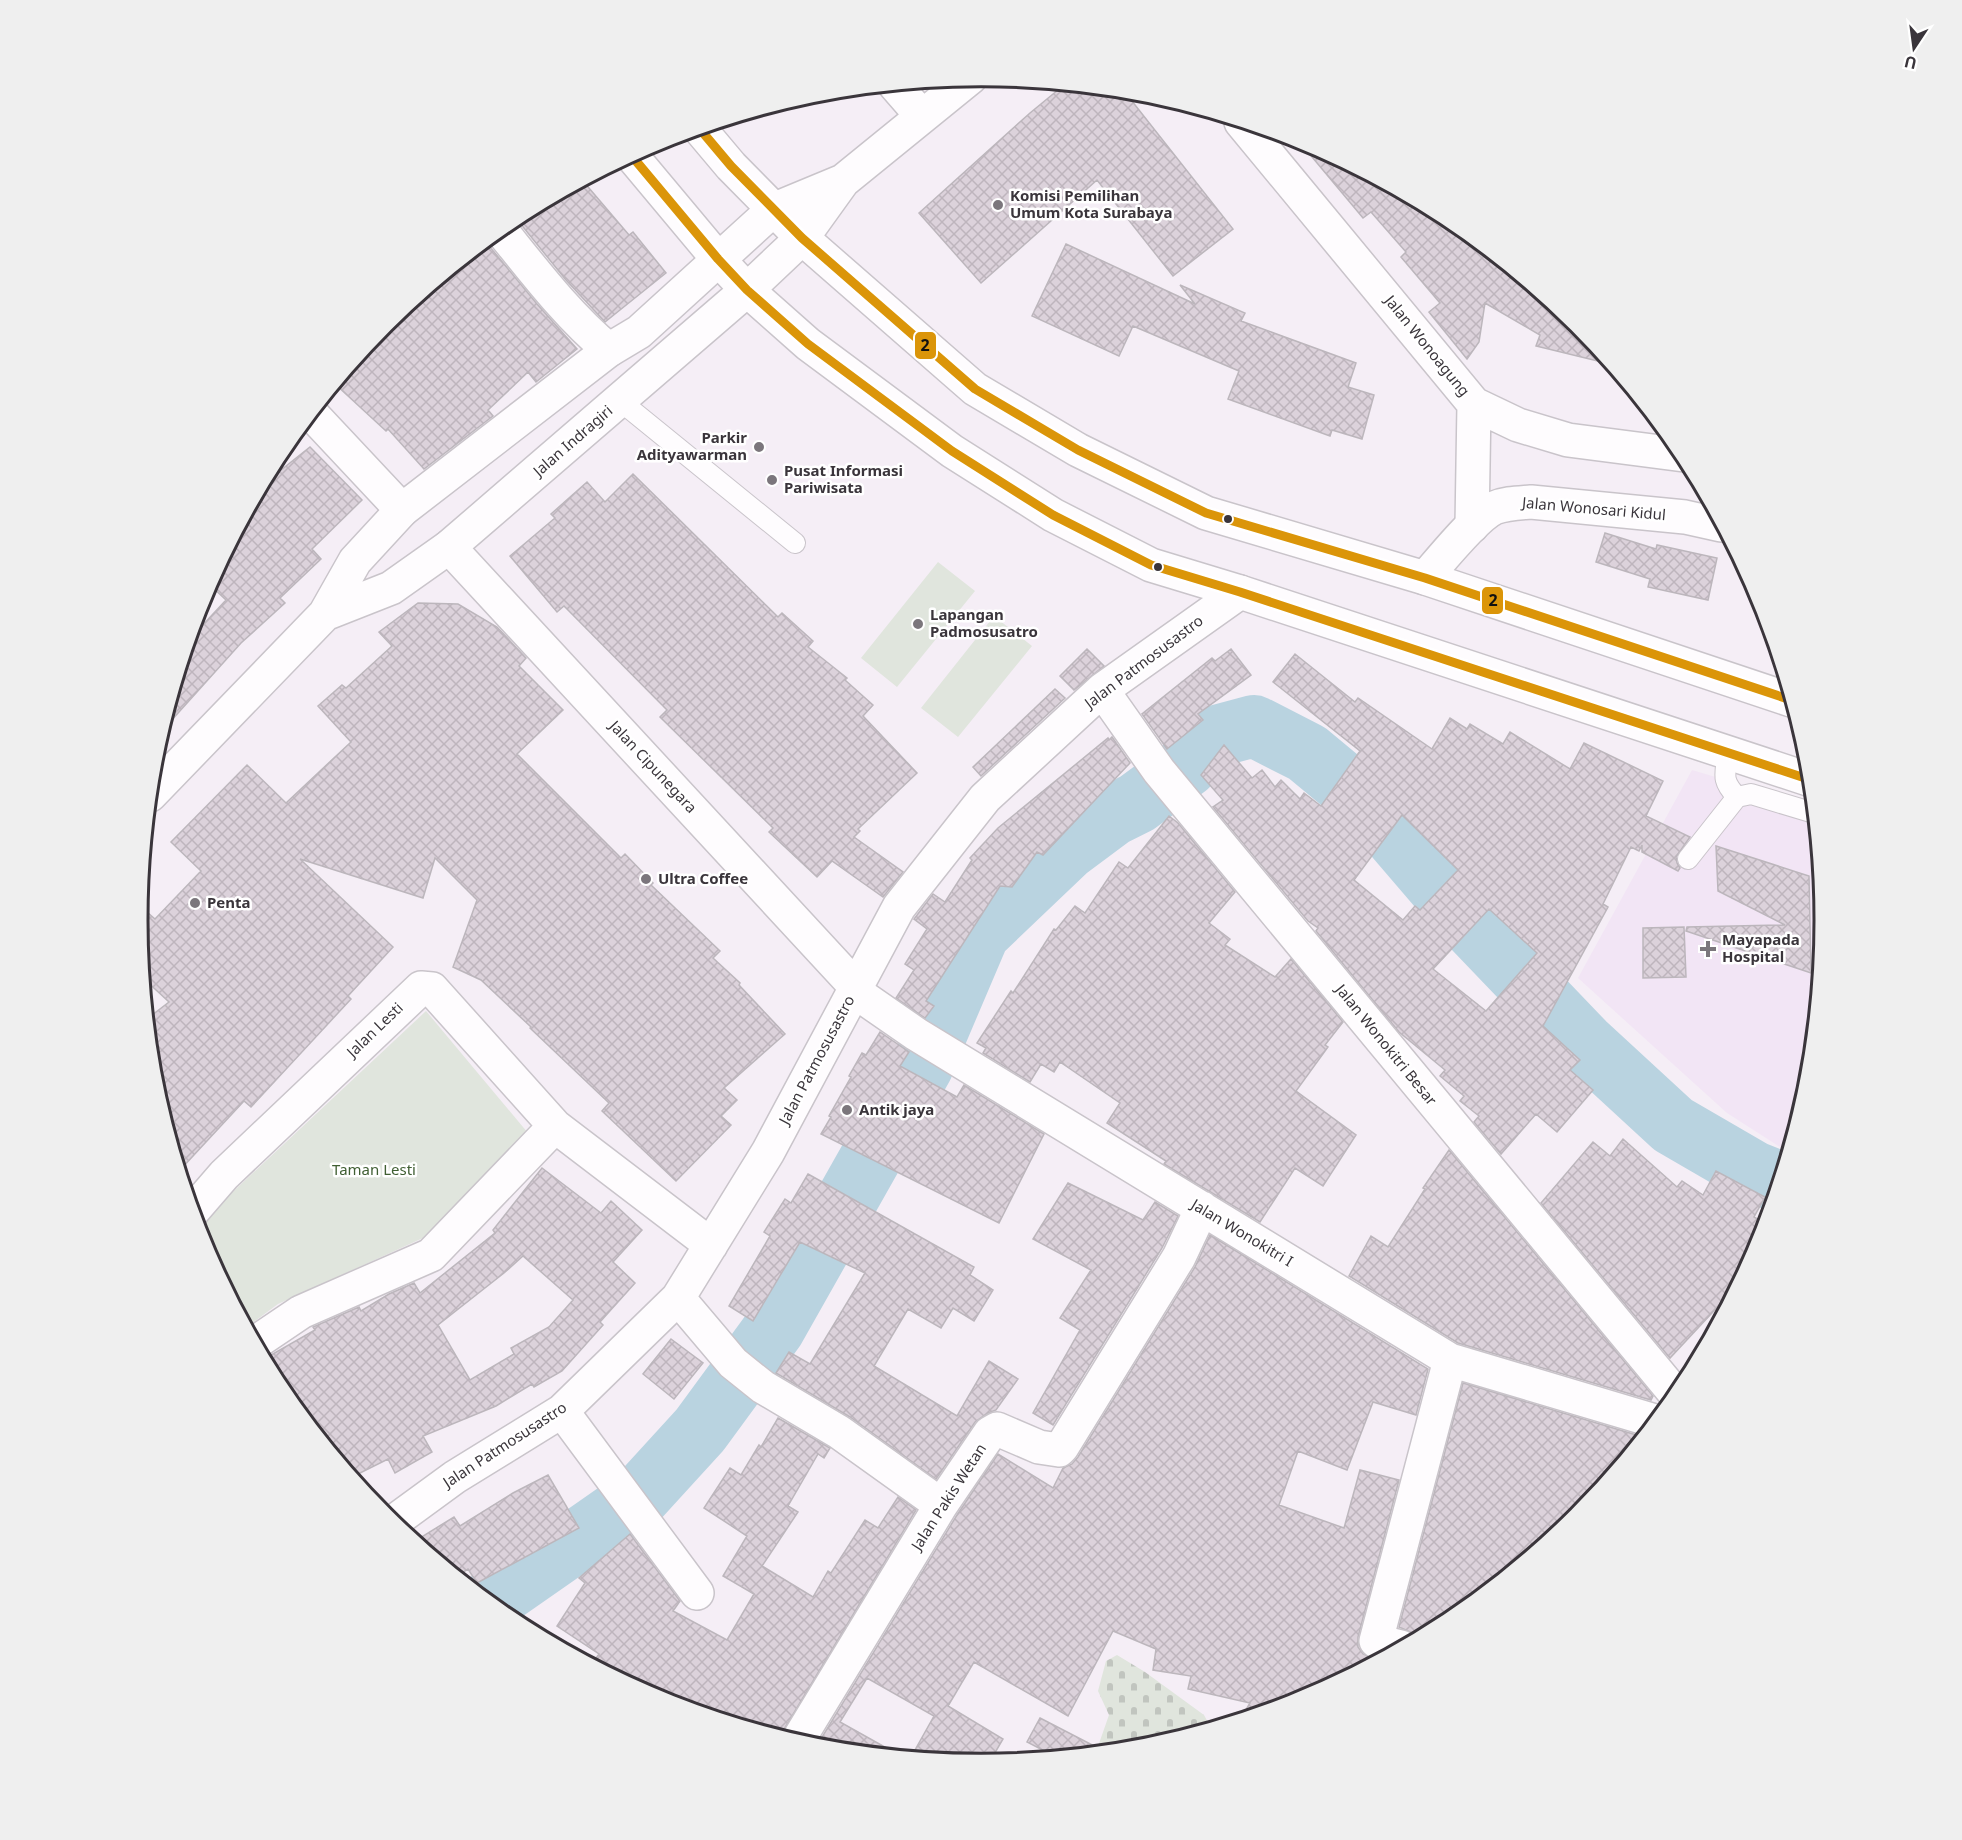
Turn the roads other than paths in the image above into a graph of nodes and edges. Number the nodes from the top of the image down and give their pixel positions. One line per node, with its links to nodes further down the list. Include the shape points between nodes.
1 (958, 88): 3 (street)
2 (901, 91): 3 (street)
3 (922, 116): 7 (street)
4 (1248, 131): 15 (street, Jalan Wonoagung)
5 (705, 134): 8 (street)
6 (637, 162): 11 (street)
7 (843, 181): 8 (street, Jalan Indragiri); 10 (street, Jalan Indragiri)
8 (773, 210): 10 (street); 11 (street, Jalan Indragiri)
9 (506, 236): 13 (street, via 560,302)
10 (802, 238): 12 (street, Jalan Indragiri); 23 (street, via 975,389 1078,450 1206,513)
11 (718, 259): 12 (street); 13 (street, Jalan Indragiri, via 639,332)
12 (747, 290): 14 (street, Jalan Indragiri); 24 (street, via 808,344 933,436 1053,515 1151,565)
13 (609, 350): 18 (street, Jalan Indragiri)
14 (619, 400): 21 (lane); 22 (street, Jalan Indragiri)
15 (1474, 404): 17 (street, Jalan Wonoagung, via 1518,425 1568,440); 20 (street)
16 (316, 418): 18 (street)
17 (1671, 452)
18 (402, 510): 25 (street, Jalan Indragiri, via 355,561)
19 (1712, 523): 20 (street, Jalan Wonosari Kidul, via 1531,502 1492,509)
20 (1472, 526): 23 (street, Jalan Wonosari Kidul)
21 (795, 543)
22 (449, 547): 25 (street, Jalan Indragiri, via 391,588); 35 (street, Jalan Cipunegara)
23 (1425, 578): 27 (street)
24 (1240, 591): 26 (street, Jalan Patmosusastro); 28 (street)
25 (325, 614): 31 (street, Jalan Indragiri)
26 (1102, 690): 35 (street, Jalan Patmosusastro, via 985,798 899,906); 43 (street, Jalan Wonokitri Besar, via 1159,771)
27 (1784, 698)
28 (1728, 753): 29 (street); 32 (lane, via 1726,784)
29 (1772, 767): 30 (street); 32 (lane)
30 (1801, 777)
31 (159, 785)
32 (1744, 795): 33 (lane); 34 (lane)
33 (1807, 811)
34 (1688, 859)
35 (855, 989): 38 (street, Jalan Wonokitri I, via 916,1034); 39 (street, Jalan Patmosusastro, via 768,1152)
36 (555, 1126): 37 (street, Jalan Lesti, via 432,989 422,988); 39 (street, Jalan Lesti); 41 (street, via 430,1255 301,1312)
37 (198, 1205)
38 (1202, 1208): 42 (street, Jalan Wonokitri I); 46 (street, Jalan Pakis Wetan, via 1179,1257 1062,1448 1039,1447 993,1430)
39 (711, 1245): 40 (street, Jalan Patmosusastro)
40 (678, 1298): 44 (street, Jalan Patmosusastro); 46 (street, via 733,1363)
41 (262, 1339)
42 (1450, 1360): 45 (street, Jalan Wonokitri I); 49 (street, via 1376,1641)
43 (1670, 1388)
44 (562, 1411): 47 (street, Jalan Patmosusastro); 48 (street)
45 (1648, 1419)
46 (941, 1505): 50 (street, Jalan Pakis Wetan)
47 (400, 1516)
48 (697, 1593)
49 (1391, 1645)
50 (802, 1733)

